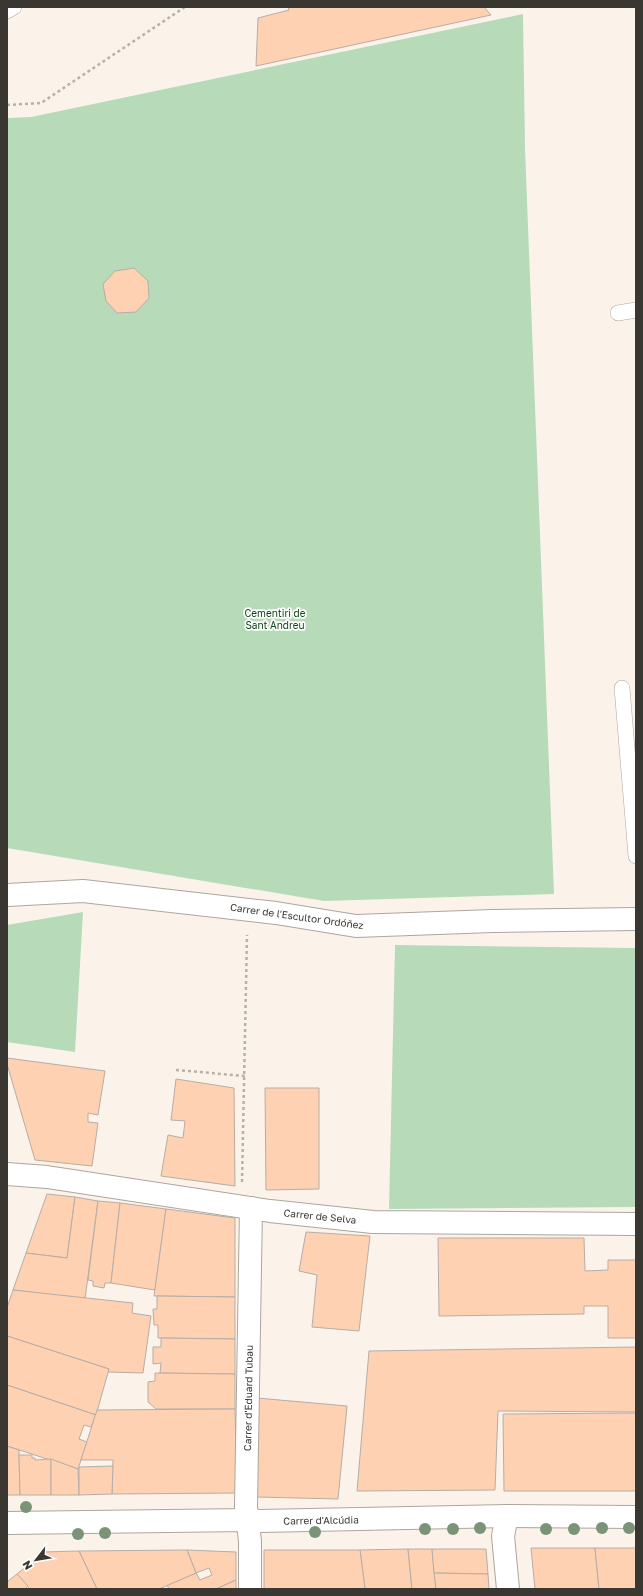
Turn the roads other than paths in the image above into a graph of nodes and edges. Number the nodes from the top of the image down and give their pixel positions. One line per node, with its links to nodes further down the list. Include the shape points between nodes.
1 (14, 7): 2 (lane)
2 (7, 11)
3 (636, 310): 4 (lane)
4 (618, 313)
5 (622, 688): 6 (lane)
6 (636, 856)
7 (7, 895): 8 (street, Carrer de l'Escultor Ordóñez, via 83,891 276,913 356,926)
8 (636, 919)
9 (7, 1174): 10 (street, Carrer de Selva, via 47,1177)
10 (251, 1208): 11 (street, Carrer de Selva, via 373,1222); 14 (street, Carrer d'Eduard Tubau, via 246,1507)
11 (636, 1224)
12 (507, 1516): 13 (street, Carrer d'Alcúdia); 14 (street, Carrer d'Alcúdia, via 260,1522); 17 (street, via 503,1536)
13 (636, 1517)
14 (248, 1520): 15 (street, Carrer d'Alcúdia); 16 (street, Carrer d'Eduard Tubau)
15 (7, 1523)
16 (250, 1589)
17 (508, 1589)

